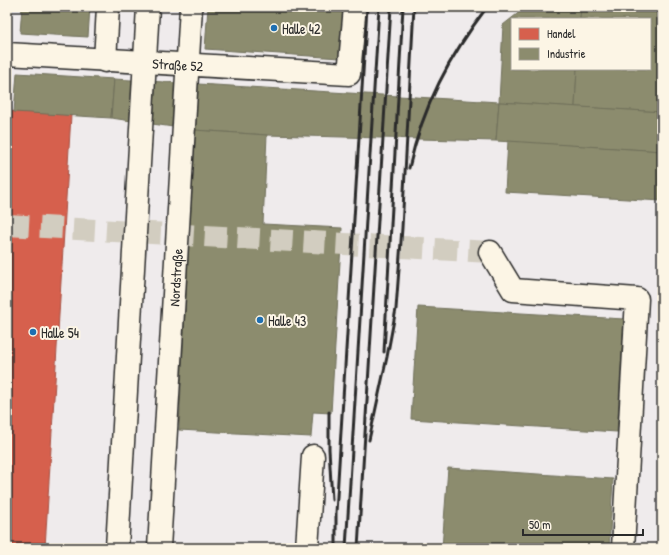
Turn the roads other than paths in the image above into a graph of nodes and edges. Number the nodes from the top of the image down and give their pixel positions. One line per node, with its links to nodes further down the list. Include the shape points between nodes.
1 (108, 7): 6 (street)
2 (148, 7): 7 (street)
3 (191, 7): 8 (street, Nordstraße)
4 (354, 7): 8 (street, Straße 52, via 349,74)
5 (7, 54): 6 (street, Straße 52)
6 (105, 61): 7 (street, Straße 52)
7 (145, 63): 8 (street, Straße 52); 11 (street)
8 (188, 66): 12 (street, Nordstraße)
9 (490, 252): 14 (street, via 513,290 637,299)
10 (313, 456): 13 (street)
11 (117, 548)
12 (159, 548)
13 (307, 548)
14 (623, 548)

